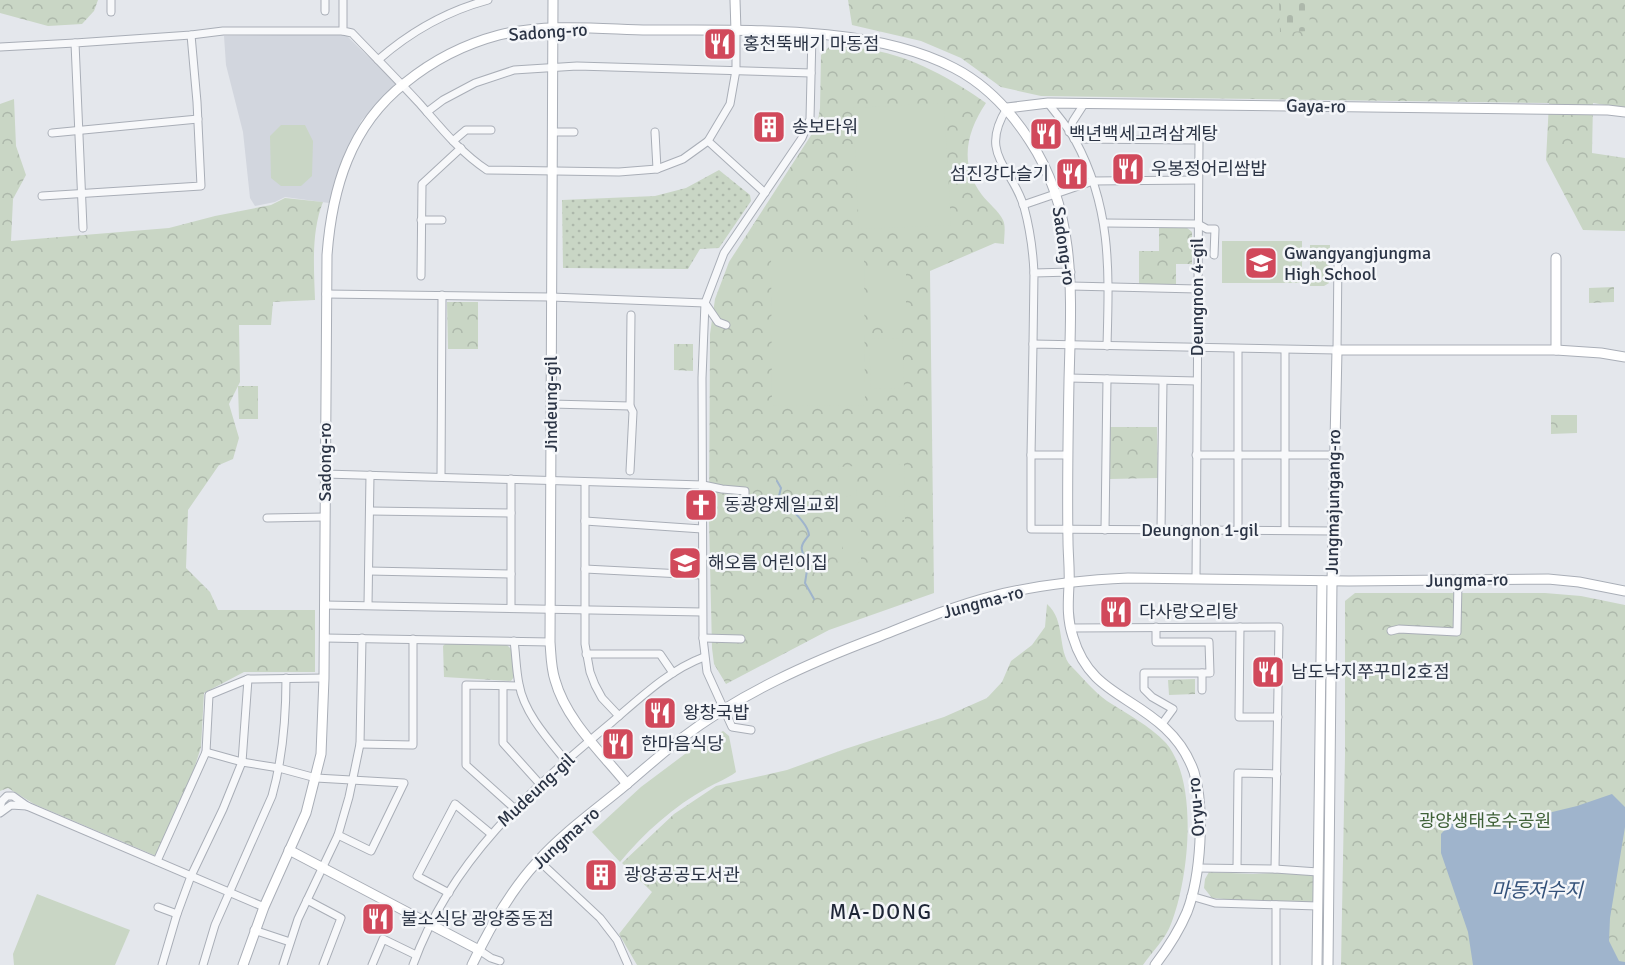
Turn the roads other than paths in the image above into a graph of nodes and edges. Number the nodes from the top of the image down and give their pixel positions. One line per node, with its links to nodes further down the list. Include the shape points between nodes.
1 (111, 0): 8 (street)
2 (325, 0): 7 (street)
3 (343, 0): 10 (street)
4 (488, 0): 16 (street, via 446,14 393,46)
5 (553, 0): 9 (street, Jindeung-gil)
6 (735, 0): 11 (street)
7 (325, 11)
8 (111, 12)
9 (552, 28): 11 (street, Sadong-ro); 17 (street, Jindeung-gil); 20 (street, Sadong-ro, via 499,35 465,46)
10 (343, 31): 13 (street, via 223,31); 16 (street, via 352,33)
11 (736, 31): 12 (street, Sadong-ro); 18 (street)
12 (812, 34): 19 (street); 23 (street, Sadong-ro, via 884,43 925,56 955,68)
13 (191, 35): 14 (street); 26 (street)
14 (75, 43): 15 (street); 28 (street)
15 (0, 47)
16 (378, 60): 20 (street)
17 (552, 67): 18 (street); 24 (street, via 514,70 475,83); 29 (street, Jindeung-gil)
18 (736, 70): 19 (street); 36 (street, via 730,104)
19 (812, 73): 43 (street, via 810,119)
20 (402, 84): 24 (street); 61 (street, Sadong-ro, via 368,121 340,175 329,230)
21 (1048, 103): 22 (street, Gaya-ro); 23 (street, Gaya-ro); 32 (street)
22 (1084, 104): 25 (street, Gaya-ro); 32 (street)
23 (1007, 108): 44 (street, Sadong-ro, via 1035,149); 46 (street, via 998,122 994,142)
24 (427, 112): 35 (street)
25 (1625, 112)
26 (198, 119): 28 (street); 42 (street, via 201,186)
27 (491, 130): 35 (street, via 466,130)
28 (79, 131): 33 (street); 42 (street)
29 (552, 132): 30 (street); 39 (street, Jindeung-gil)
30 (574, 132)
31 (655, 132): 38 (street)
32 (1069, 132): 34 (street)
33 (52, 133)
34 (1074, 139): 40 (street, Deungnon 4-gil, via 1198,140); 41 (street)
35 (453, 141): 37 (street)
36 (708, 141): 38 (street, via 683,159); 43 (street)
37 (461, 148): 39 (street, via 488,170); 47 (street, via 422,184)
38 (657, 169): 39 (street)
39 (552, 171): 63 (street, Jindeung-gil)
40 (1198, 180): 41 (street); 50 (street, Deungnon 4-gil)
41 (1094, 181): 44 (street); 49 (street)
42 (82, 194): 45 (street); 51 (street)
43 (765, 194): 64 (street, via 724,253)
44 (1057, 194): 46 (street); 55 (street, Sadong-ro)
45 (42, 196)
46 (1023, 205): 56 (street)
47 (422, 220): 48 (street); 57 (street)
48 (442, 220)
49 (1105, 223): 50 (street); 59 (street)
50 (1198, 224): 52 (street, via 1215,229); 60 (street, Deungnon 4-gil)
51 (83, 228)
52 (1214, 255)
53 (1338, 258): 74 (street)
54 (1556, 258): 73 (street)
55 (1071, 272): 56 (street); 58 (street, Sadong-ro)
56 (1034, 273): 67 (street)
57 (421, 276)
58 (1071, 286): 59 (street); 68 (street, Sadong-ro)
59 (1109, 287): 60 (street); 69 (street)
60 (1197, 289): 70 (street, Deungnon 4-gil)
61 (326, 294): 62 (street); 89 (street, Sadong-ro)
62 (442, 295): 63 (street); 91 (street)
63 (551, 297): 64 (street); 80 (street, Jindeung-gil)
64 (705, 303): 66 (street, via 717,322); 95 (street)
65 (631, 315): 81 (street)
66 (726, 325)
67 (1033, 344): 68 (street); 82 (street)
68 (1071, 345): 69 (street); 76 (street, Sadong-ro)
69 (1107, 346): 70 (street)
70 (1197, 348): 71 (street); 79 (street, Deungnon 4-gil)
71 (1238, 349): 72 (street); 85 (street)
72 (1285, 350): 74 (street); 86 (street)
73 (1556, 350): 74 (street); 75 (street)
74 (1336, 351): 87 (street, Jungmajungang-ro)
75 (1625, 357)
76 (1069, 378): 77 (street); 83 (street, Sadong-ro)
77 (1107, 379): 78 (street); 104 (street)
78 (1163, 381): 79 (street); 105 (street)
79 (1197, 381): 84 (street, Deungnon 4-gil)
80 (551, 404): 81 (street); 93 (street, Jindeung-gil)
81 (630, 406): 88 (street)
82 (1031, 455): 83 (street); 103 (street, Deungnon 1-gil, via 1030,529)
83 (1068, 455): 103 (street, Sadong-ro)
84 (1196, 455): 85 (street); 106 (street, Deungnon 4-gil)
85 (1239, 455): 86 (street); 107 (street)
86 (1285, 455): 87 (street); 108 (street)
87 (1334, 455): 109 (street, Jungmajungang-ro)
88 (630, 471)
89 (325, 474): 90 (street); 99 (street, Sadong-ro)
90 (370, 475): 91 (street); 97 (street)
91 (441, 477): 92 (street)
92 (511, 480): 93 (street); 98 (street)
93 (551, 481): 94 (street); 122 (street, Jindeung-gil)
94 (585, 482): 95 (street); 101 (street)
95 (703, 485): 96 (street, via 745,490); 102 (street)
96 (746, 508)
97 (370, 511): 98 (street); 111 (street)
98 (511, 513): 112 (street)
99 (325, 517): 100 (street); 119 (street, Sadong-ro)
100 (267, 518)
101 (585, 522): 102 (street); 110 (street)
102 (702, 529): 113 (street)
103 (1068, 530): 104 (street, Deungnon 1-gil); 117 (street, Sadong-ro)
104 (1105, 530): 105 (street, Deungnon 1-gil)
105 (1161, 530): 106 (street, Deungnon 1-gil)
106 (1196, 530): 107 (street, Deungnon 1-gil); 114 (street, Deungnon 4-gil)
107 (1238, 530): 108 (street, Deungnon 1-gil)
108 (1285, 530): 109 (street, Deungnon 1-gil)
109 (1333, 531): 115 (street, Jungmajungang-ro)
110 (585, 569): 113 (street); 123 (street)
111 (369, 571): 112 (street); 120 (street)
112 (511, 574): 121 (street)
113 (702, 575): 124 (street)
114 (1196, 579): 115 (street, Jungma-ro); 117 (street, Jungma-ro, via 1128,578)
115 (1327, 581): 116 (street, Jungma-ro); 175 (street, Jungmajungang-ro); 204 (street, Jungmajungang-ro)
116 (1458, 581): 118 (street, Jungma-ro, via 1548,579); 128 (street, via 1457,632)
117 (1069, 583): 127 (street, Oryu-ro, via 1066,606); 146 (street, Jungma-ro, via 993,596 917,622 829,655 770,683)
118 (1625, 591)
119 (325, 605): 120 (street); 129 (street, Sadong-ro)
120 (368, 605): 121 (street)
121 (511, 607): 122 (street)
122 (550, 608): 123 (street); 135 (street, Jindeung-gil)
123 (585, 609): 124 (street); 136 (street)
124 (702, 612): 131 (street)
125 (1156, 627): 126 (street); 127 (street); 139 (street, via 1156,642 1209,642 1210,673)
126 (1240, 627): 148 (street, via 1279,627); 148 (street, via 1239,717)
127 (1070, 628): 149 (street, Oryu-ro, via 1086,668 1112,691)
128 (1391, 631)
129 (325, 638): 130 (street); 141 (street, Sadong-ro)
130 (362, 638): 132 (street); 152 (street)
131 (703, 638): 133 (street); 137 (street)
132 (413, 639): 134 (street); 152 (street, via 413,745)
133 (741, 639)
134 (514, 641): 135 (street); 144 (street)
135 (550, 642): 151 (street, Jindeung-gil, via 562,699)
136 (586, 654): 138 (street, via 660,654); 147 (street, via 595,685)
137 (704, 657): 138 (street, Mudeung-gil); 146 (street)
138 (673, 673): 147 (street, Mudeung-gil)
139 (1202, 673): 145 (street); 149 (street, via 1144,673 1144,689 1173,709)
140 (286, 678): 141 (street); 142 (street); 156 (street)
141 (324, 678): 158 (street, Sadong-ro, via 324,723)
142 (248, 679): 153 (street, via 209,695); 155 (street)
143 (503, 686): 144 (street); 160 (street, via 503,743); 164 (street, via 466,685 466,765)
144 (519, 686): 154 (street, via 540,727)
145 (1202, 690)
146 (724, 711): 150 (street, via 732,727); 161 (street, Jungma-ro, via 682,738)
147 (619, 716): 151 (street, Mudeung-gil)
148 (1278, 717): 157 (street)
149 (1162, 724): 172 (street, Oryu-ro, via 1180,744 1194,771 1199,814)
150 (751, 730)
151 (591, 740): 154 (street, Mudeung-gil); 161 (street, Jindeung-gil)
152 (360, 744): 159 (street)
153 (206, 752): 155 (street); 170 (street)
154 (566, 761): 160 (street, Mudeung-gil)
155 (242, 762): 156 (street); 176 (street)
156 (279, 768): 158 (street); 177 (street, via 272,795)
157 (1277, 774): 173 (street, via 1238,773); 174 (street)
158 (316, 778): 159 (street); 168 (street, Sadong-ro)
159 (353, 780): 167 (street); 167 (street, via 404,783 370,850)
160 (539, 783): 164 (street, Mudeung-gil)
161 (627, 784): 169 (street, Jungma-ro)
162 (27, 806): 163 (street, via 7,796); 165 (street, via 11,805); 170 (street)
163 (0, 807)
164 (514, 808): 166 (street, Mudeung-gil)
165 (0, 813)
166 (490, 834): 178 (street, Mudeung-gil); 178 (street, via 455,804 417,876)
167 (338, 835): 171 (street)
168 (289, 850): 171 (street); 184 (street, Sadong-ro)
169 (538, 860): 189 (street, Jungma-ro); 200 (street, via 600,918 617,940)
170 (157, 861): 176 (street)
171 (322, 868): 180 (street); 186 (street)
172 (1198, 868): 173 (street); 179 (street, Oryu-ro)
173 (1237, 868): 174 (street)
174 (1275, 869): 175 (street)
175 (1318, 872): 182 (street, Jungmajungang-ro)
176 (191, 876): 177 (street); 185 (street)
177 (229, 892): 184 (street); 193 (street)
178 (449, 893): 186 (street, Mudeung-gil)
179 (1191, 896): 181 (street, via 1215,903); 201 (street, Oryu-ro, via 1171,945)
180 (307, 900): 188 (street); 196 (street, via 341,918)
181 (1275, 904): 182 (street); 202 (street)
182 (1318, 906): 203 (street, Jungmajungang-ro)
183 (158, 907): 185 (street)
184 (264, 907): 187 (street, Sadong-ro)
185 (177, 914): 192 (street)
186 (430, 926): 189 (street); 190 (street, Mudeung-gil)
187 (254, 930): 188 (street); 194 (street, Sadong-ro)
188 (290, 942): 195 (street)
189 (479, 950): 191 (street); 199 (street, Jungma-ro)
190 (416, 955): 197 (street, via 382,939); 198 (street, Mudeung-gil)
191 (500, 961)
192 (162, 965)
193 (203, 965)
194 (243, 965)
195 (284, 965)
196 (322, 965)
197 (372, 965)
198 (413, 965)
199 (472, 965)
200 (628, 965)
201 (1155, 965)
202 (1276, 965)
203 (1317, 965)
204 (1328, 965)

